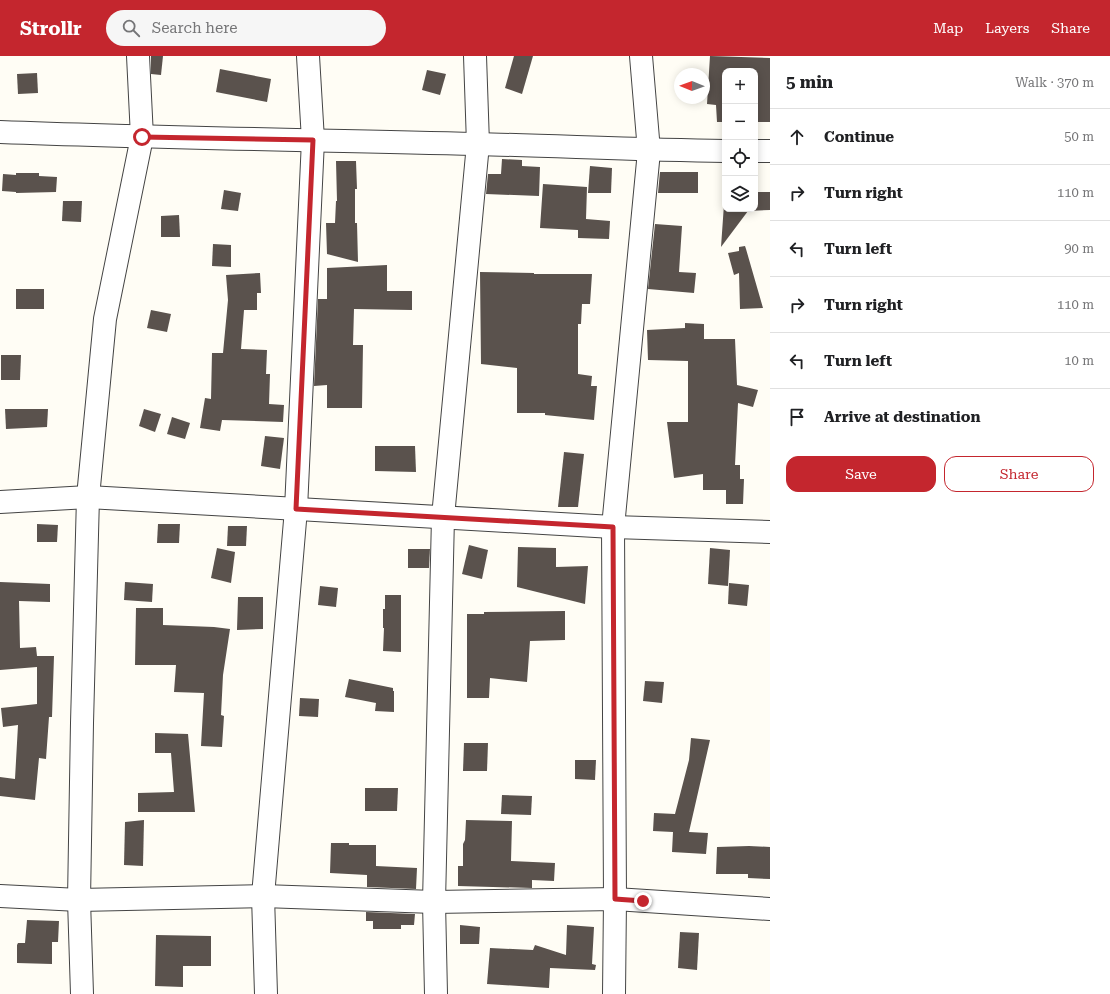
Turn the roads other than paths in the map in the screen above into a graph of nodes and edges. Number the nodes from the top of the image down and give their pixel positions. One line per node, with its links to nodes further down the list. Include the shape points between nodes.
1 (138, 56): 6 (street)
2 (308, 56): 7 (street)
3 (476, 56): 8 (street)
4 (641, 56): 9 (street)
5 (0, 132): 6 (street)
6 (142, 137): 7 (street); 13 (street, via 105,319)
7 (313, 140): 8 (street); 15 (street)
8 (478, 144): 9 (street); 16 (street)
9 (649, 150): 10 (street); 17 (street)
10 (722, 151)
11 (758, 151): 12 (street)
12 (770, 151)
13 (88, 497): 14 (street); 15 (street); 22 (street)
14 (0, 502)
15 (296, 509): 16 (street); 20 (street)
16 (443, 517): 17 (street); 23 (street)
17 (613, 527): 18 (street); 21 (street)
18 (770, 532)
19 (0, 896): 22 (street)
20 (263, 896): 22 (street); 23 (street); 26 (street)
21 (615, 899): 23 (street); 24 (street); 28 (street)
22 (79, 900): 25 (street)
23 (434, 902): 27 (street)
24 (770, 909)
25 (82, 994)
26 (266, 994)
27 (436, 994)
28 (614, 994)

